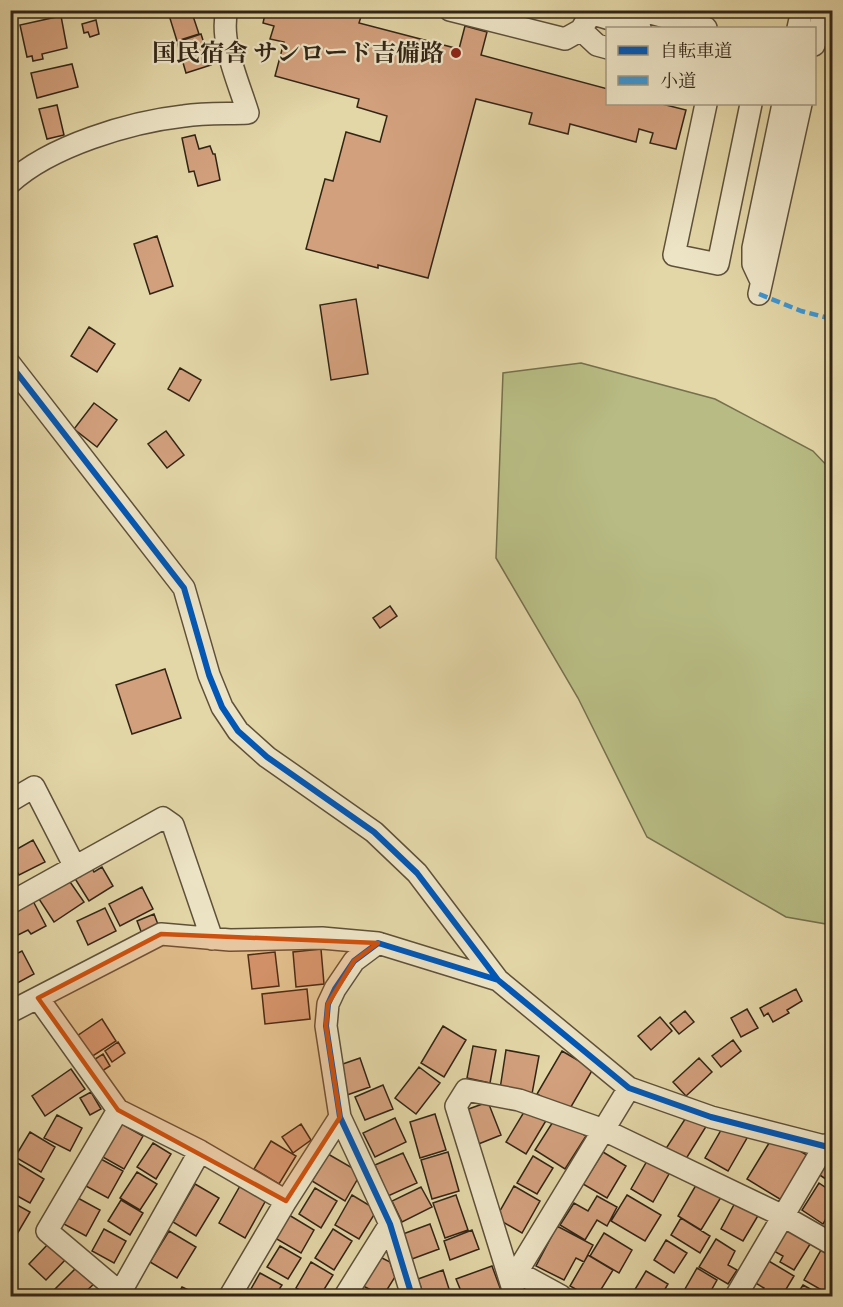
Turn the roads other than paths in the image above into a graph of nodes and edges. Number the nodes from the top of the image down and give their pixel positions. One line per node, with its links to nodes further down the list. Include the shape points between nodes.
1 (227, 10): 18 (street, via 226,41 248,113 185,115 89,139 53,153)
2 (450, 10): 7 (street, via 565,39)
3 (640, 10): 9 (street)
4 (802, 10): 10 (street)
5 (814, 10): 11 (street)
6 (825, 10): 12 (street)
7 (589, 18): 8 (street); 13 (street, via 597,45)
8 (635, 27)
9 (702, 27)
10 (798, 27)
11 (809, 27)
12 (816, 39)
13 (606, 47)
14 (706, 105): 15 (street, via 674,255 718,264)
15 (752, 105)
16 (783, 105): 17 (street, via 753,248 760,288)
17 (801, 105)
18 (10, 183)
19 (10, 364): 25 (street, via 184,588 209,675 222,707 238,731 267,757 374,832 400,856)
20 (10, 801): 21 (street, via 33,787)
21 (75, 867): 22 (street); 23 (street, via 163,818 173,825)
22 (10, 903)
23 (212, 939): 24 (street, via 322,938); 26 (street, via 161,934)
24 (378, 943): 25 (street); 30 (street, via 354,961 328,1004 326,1026)
25 (498, 980): 28 (street)
26 (38, 998): 27 (street); 29 (street)
27 (10, 1012)
28 (629, 1088): 31 (street); 32 (street, via 711,1117)
29 (118, 1110): 33 (street); 39 (street, via 47,1231)
30 (340, 1118): 34 (street); 36 (street)
31 (604, 1130): 35 (street); 38 (street); 38 (street, via 519,1100 466,1090 456,1106)
32 (829, 1147): 35 (street)
33 (200, 1151): 34 (street); 39 (street)
34 (286, 1202): 40 (street)
35 (783, 1216): 37 (street); 45 (street)
36 (390, 1224): 41 (street); 42 (street)
37 (832, 1244)
38 (513, 1273): 43 (street); 44 (street)
39 (122, 1295)
40 (230, 1296)
41 (345, 1296)
42 (412, 1296)
43 (515, 1296)
44 (561, 1296)
45 (736, 1296)

